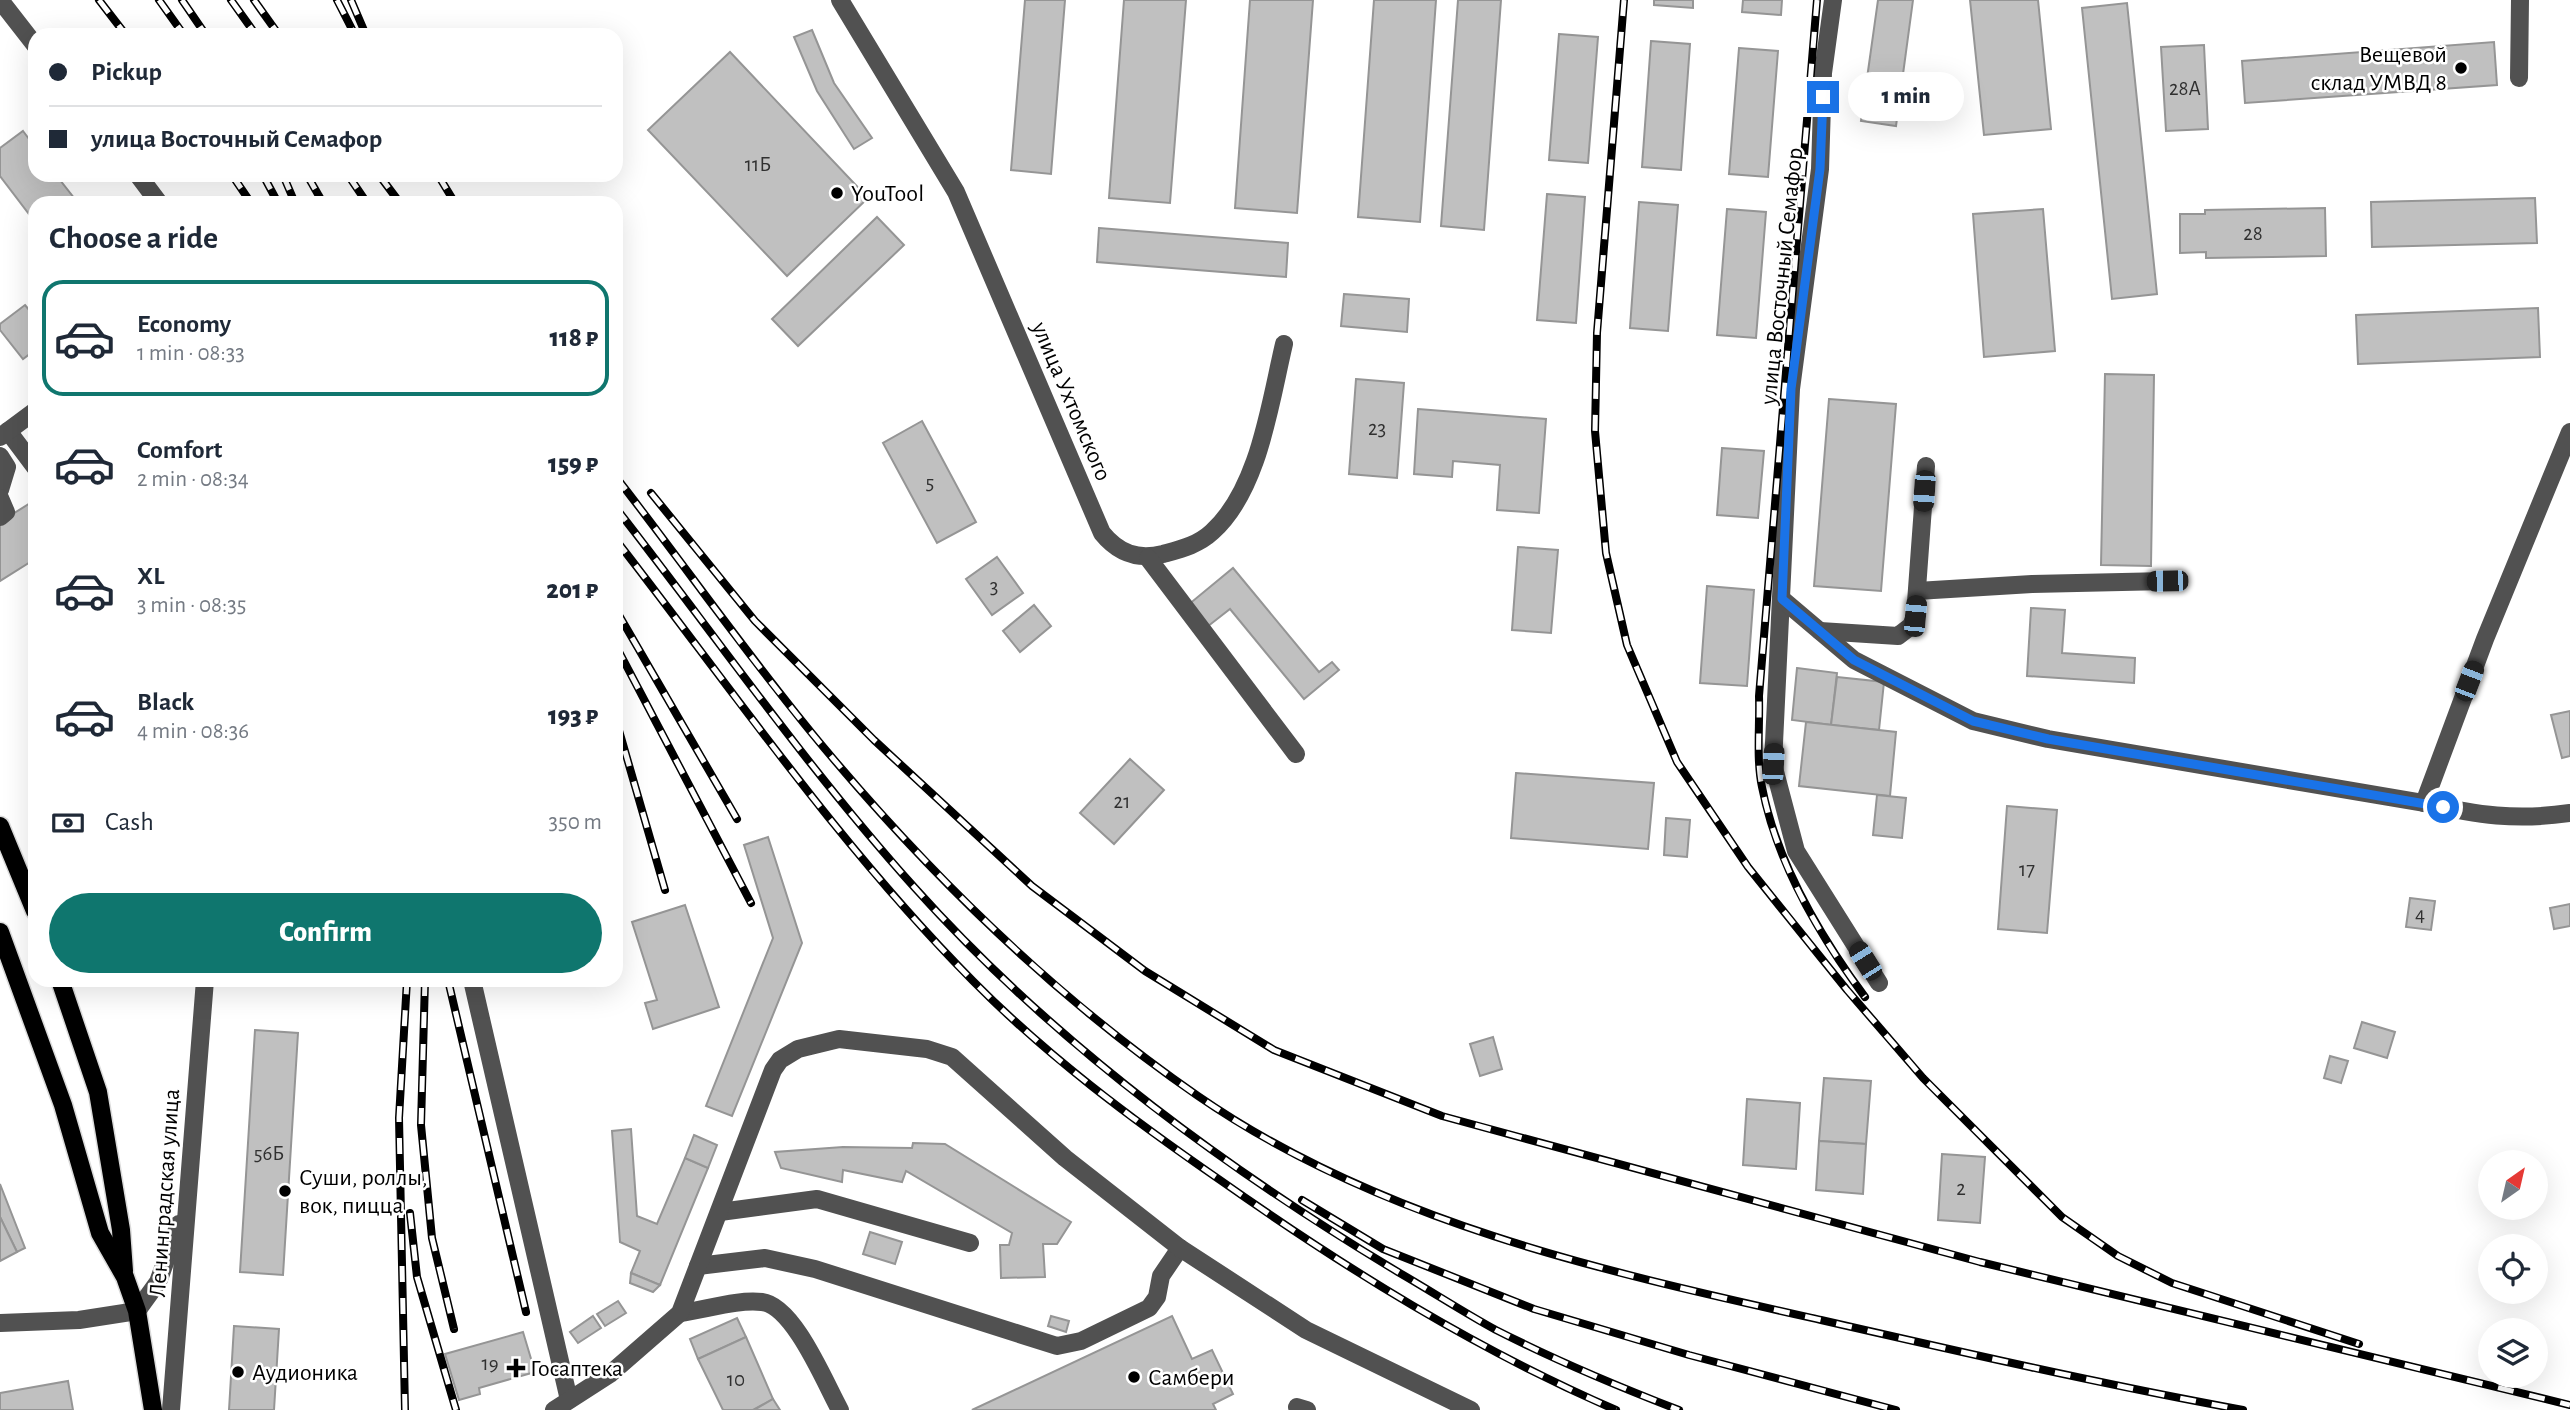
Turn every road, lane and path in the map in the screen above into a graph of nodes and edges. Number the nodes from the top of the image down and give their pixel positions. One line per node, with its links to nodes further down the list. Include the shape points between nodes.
1 (0, 0): 5 (street)
2 (840, 0): 17 (street, улица Ухтомского, via 956,192 1102,533 1121,550)
3 (1833, 0): 20 (street, улица Восточный Семафор, via 1820,169 1791,389)
4 (2520, 0): 6 (street)
5 (28, 36)
6 (2519, 78)
7 (1284, 344): 17 (street, via 1256,461 1228,514 1188,548)
8 (28, 416): 10 (street)
9 (2570, 432): 23 (street)
10 (4, 434): 12 (street)
11 (0, 456): 14 (street, via 7,467)
12 (28, 460)
13 (1926, 466): 19 (street)
14 (0, 490)
15 (0, 498): 16 (street, via 6,512)
16 (0, 517)
17 (1148, 558): 22 (street)
18 (2167, 581): 19 (street)
19 (1917, 591): 21 (street, via 1911,626 1898,636)
20 (1782, 599): 21 (street); 28 (street, улица Восточный Семафор, via 1773,764 1796,851)
21 (1820, 631): 23 (street, via 1854,660 1973,721 2048,739)
22 (1296, 754)
23 (2424, 803): 24 (street, via 2515,819)
24 (2570, 813)
25 (0, 826): 26 (main road)
26 (28, 894)
27 (0, 932): 37 (main road, via 63,1105 100,1233)
28 (1879, 984)
29 (62, 987): 37 (main road, via 98,1092)
30 (204, 987): 32 (street, Ленинградская улица)
31 (474, 987): 41 (street)
32 (188, 1201): 38 (street, via 158,1282); 43 (street, Ленинградская улица)
33 (720, 1212): 34 (street, via 817,1199); 35 (street, via 780,1060 815,1043 864,1040 940,1051 952,1057 1065,1158); 36 (street)
34 (970, 1243)
35 (1180, 1248): 36 (street, via 1161,1276 1157,1297 1149,1308 1082,1341 1057,1346 776,1259); 46 (street, via 1307,1330)
36 (698, 1266): 39 (street)
37 (125, 1278): 38 (main road)
38 (137, 1311): 40 (street, via 79,1320); 42 (main road)
39 (680, 1313): 41 (street, via 610,1374); 45 (street, via 755,1302 774,1306 790,1320)
40 (0, 1323)
41 (569, 1400): 44 (street)
42 (153, 1410)
43 (171, 1410)
44 (554, 1410)
45 (840, 1410)
46 (1471, 1410)

